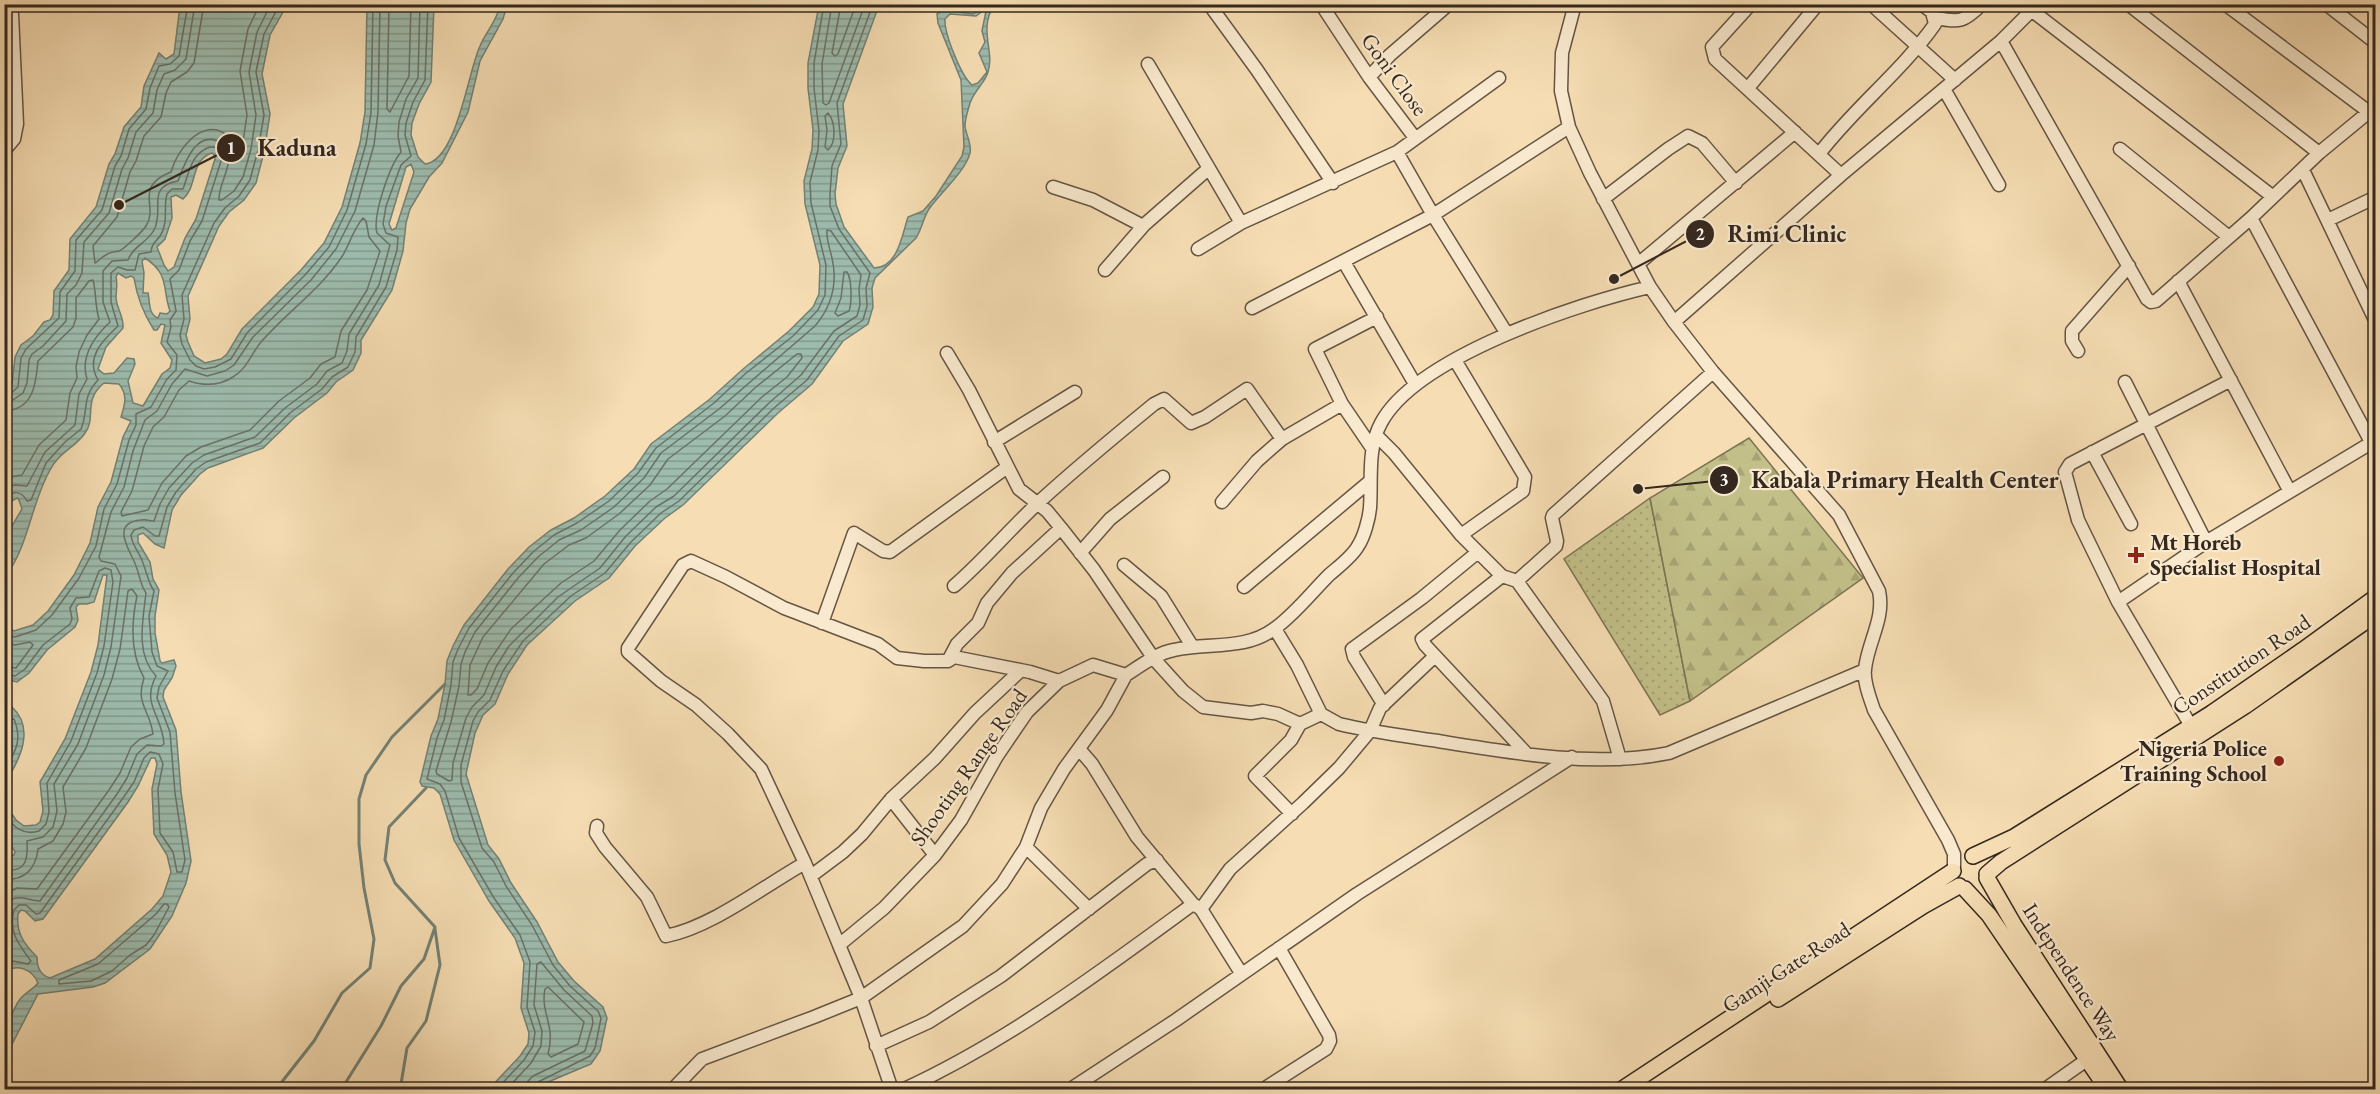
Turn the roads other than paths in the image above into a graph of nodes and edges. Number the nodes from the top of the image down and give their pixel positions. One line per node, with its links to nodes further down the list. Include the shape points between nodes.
1 (9, 4): 31 (street, via 17,124 14,139)
2 (1209, 4): 38 (street)
3 (1321, 4): 21 (street, Goni Close)
4 (1449, 4): 21 (street)
5 (1575, 4): 27 (street, via 1562,53 1561,91)
6 (1751, 4): 24 (street, via 1712,47 1715,59)
7 (1818, 4): 24 (street)
8 (1871, 4): 15 (street)
9 (1921, 4): 16 (street)
10 (1982, 4): 16 (street, via 1958,22)
11 (2128, 4): 33 (street)
12 (2225, 4): 26 (street)
13 (2326, 4): 18 (street)
14 (2035, 8): 17 (street); 42 (street)
15 (1885, 9): 19 (street)
16 (1935, 18): 19 (street)
17 (2001, 41): 23 (street); 54 (street)
18 (2376, 43)
19 (1919, 47): 23 (street); 34 (street)
20 (1148, 64): 35 (street)
21 (1369, 77): 29 (street, Goni Close)
22 (1499, 78): 29 (street)
23 (1955, 80): 25 (street)
24 (1748, 88): 28 (street)
25 (1944, 89): 37 (street); 40 (street)
26 (2372, 109): 33 (street)
27 (1569, 127): 44 (street); 45 (street)
28 (1796, 132): 34 (street); 39 (street)
29 (1416, 138): 32 (street)
30 (2120, 149): 50 (street)
31 (4, 151)
32 (1397, 152): 38 (street); 45 (street)
33 (2319, 153): 36 (street)
34 (1819, 154): 37 (street)
35 (1208, 169): 48 (street); 49 (street)
36 (2303, 170): 42 (street); 47 (street)
37 (1841, 175): 60 (street)
38 (1333, 183): 48 (street)
39 (1736, 183): 44 (street, via 1702,143 1689,136); 53 (street)
40 (1999, 185)
41 (1053, 188): 49 (street, via 1093,200)
42 (2272, 196): 46 (street)
43 (2376, 197): 47 (street)
44 (1604, 199): 53 (street)
45 (1433, 215): 52 (street); 62 (street)
46 (2251, 218): 50 (street); 74 (street)
47 (2328, 220): 61 (street)
48 (1241, 223): 51 (street)
49 (1143, 226): 55 (street)
50 (2229, 237): 56 (street)
51 (1198, 249)
52 (1344, 262): 58 (street); 59 (street)
53 (1638, 264): 57 (street)
54 (2128, 266): 56 (street, via 2151,302); 63 (street, via 2072,331)
55 (1105, 270)
56 (2178, 281): 67 (street)
57 (1650, 287): 60 (street); 62 (street, via 1575,307)
58 (1252, 308)
59 (1377, 317): 69 (street); 71 (street, via 1315,349)
60 (1674, 322): 66 (street)
61 (2376, 322)
62 (1508, 334): 65 (street)
63 (2078, 351)
64 (947, 353): 75 (street)
65 (1455, 360): 69 (street); 86 (street, via 1525,477 1522,491)
66 (1713, 372): 92 (street, via 1554,515 1556,546); 104 (street, via 1839,515 1878,591 1880,619)
67 (2231, 380): 72 (street); 81 (street)
68 (2125, 382): 72 (street)
69 (1415, 384): 76 (street, via 1393,405)
70 (1075, 392): 75 (street)
71 (1342, 404): 73 (street); 76 (street)
72 (2146, 424): 77 (street); 87 (street)
73 (1282, 439): 82 (street); 83 (street, via 1247,389 1191,423 1164,399 1092,454)
74 (2373, 441): 81 (street)
75 (994, 442): 78 (street)
76 (1374, 442): 80 (street); 86 (street, via 1394,453)
77 (2092, 452): 84 (street); 96 (street, via 2070,464 2065,478 2078,520)
78 (1006, 468): 83 (street, via 1019,489); 98 (street, via 890,552 854,533)
79 (1163, 477): 89 (street, via 1110,519)
80 (1369, 482): 94 (street); 99 (street, via 1370,509 1358,547)
81 (2289, 490): 87 (street)
82 (1222, 502)
83 (1037, 504): 85 (street); 93 (street)
84 (2131, 524)
85 (1061, 528): 89 (street); 103 (street, via 1012,573)
86 (1461, 535): 88 (street)
87 (2206, 542): 96 (street)
88 (1478, 552): 91 (street); 108 (street, via 1352,649)
89 (1080, 553): 102 (street)
90 (1124, 565): 100 (street, via 1161,596)
91 (1502, 576): 92 (street); 101 (street, via 1424,636 1425,645)
92 (1517, 581): 116 (street, via 1603,701)
93 (954, 586)
94 (1244, 587)
95 (2376, 597): 111 (main road, Constitution Road)
96 (2118, 602): 111 (street)
97 (2376, 614): 127 (main road, Constitution Road, via 2245,706 2001,862)
98 (822, 623): 103 (street, via 878,644 897,658); 125 (street, via 784,609 687,561 628,648 631,656 696,705 761,769)
99 (1275, 629): 100 (street, via 1248,642); 109 (street)
100 (1192, 646): 102 (street, via 1170,650)
101 (1435, 656): 108 (street); 114 (street)
102 (1154, 659): 106 (street); 110 (street, via 1183,692 1203,707 1263,711)
103 (948, 661): 105 (street, via 954,657)
104 (1865, 670): 116 (street, via 1669,753); 120 (street, via 1874,710)
105 (1019, 672): 107 (street); 117 (street)
106 (1126, 675): 107 (street, Shooting Range Road, via 1093,665); 113 (street)
107 (1059, 681): 122 (street, Shooting Range Road, via 1027,712)
108 (1384, 705): 112 (street)
109 (1321, 714): 110 (street); 112 (street, via 1339,724)
110 (1300, 724): 118 (street, via 1291,740 1255,776)
111 (2191, 726): 123 (main road, Constitution Road, via 2008,841)
112 (1370, 731): 114 (street); 118 (street)
113 (1079, 749): 121 (street, via 1041,808); 124 (street)
114 (1526, 753): 115 (street)
115 (1572, 757): 116 (street); 132 (street)
116 (1620, 759)
117 (891, 799): 122 (street); 126 (street, via 849,846)
118 (1292, 814): 129 (street, via 1230,869)
119 (597, 826): 125 (street, via 596,833 647,897 666,936 723,912)
120 (1948, 840): 123 (street); 128 (street)
121 (1026, 847): 130 (street); 134 (street, via 1002,884 963,926)
122 (935, 855): 131 (street, Shooting Range Road, via 884,908)
123 (1970, 856): 127 (main road, via 1985,864); 128 (main road, via 1962,858)
124 (1156, 860): 129 (street); 130 (street)
125 (805, 863): 126 (street)
126 (811, 876): 131 (street)
127 (1987, 876): 128 (main road, via 1978,888); 146 (main road, Independence Way, via 2014,925)
128 (1958, 878): 136 (main road, Independence Way, via 1989,915); 142 (main road, via 1916,896); 143 (main road, Gamji Gate Road, via 1913,912)
129 (1197, 907): 133 (street); 139 (street, via 1010,1031 941,1072)
130 (1089, 909): 135 (street, via 958,1005)
131 (839, 945): 134 (street)
132 (1279, 948): 133 (street); 141 (street, via 1330,1041 1326,1049)
133 (1241, 973): 140 (street)
134 (861, 998): 135 (street); 137 (street, via 702,1059)
135 (876, 1046): 138 (street)
136 (2088, 1059): 144 (street); 145 (main road, Independence Way)
137 (676, 1086)
138 (892, 1089)
139 (902, 1089)
140 (1069, 1089)
141 (1262, 1089)
142 (1621, 1089)
143 (1640, 1089)
144 (2043, 1089)
145 (2108, 1089)
146 (2121, 1089)

